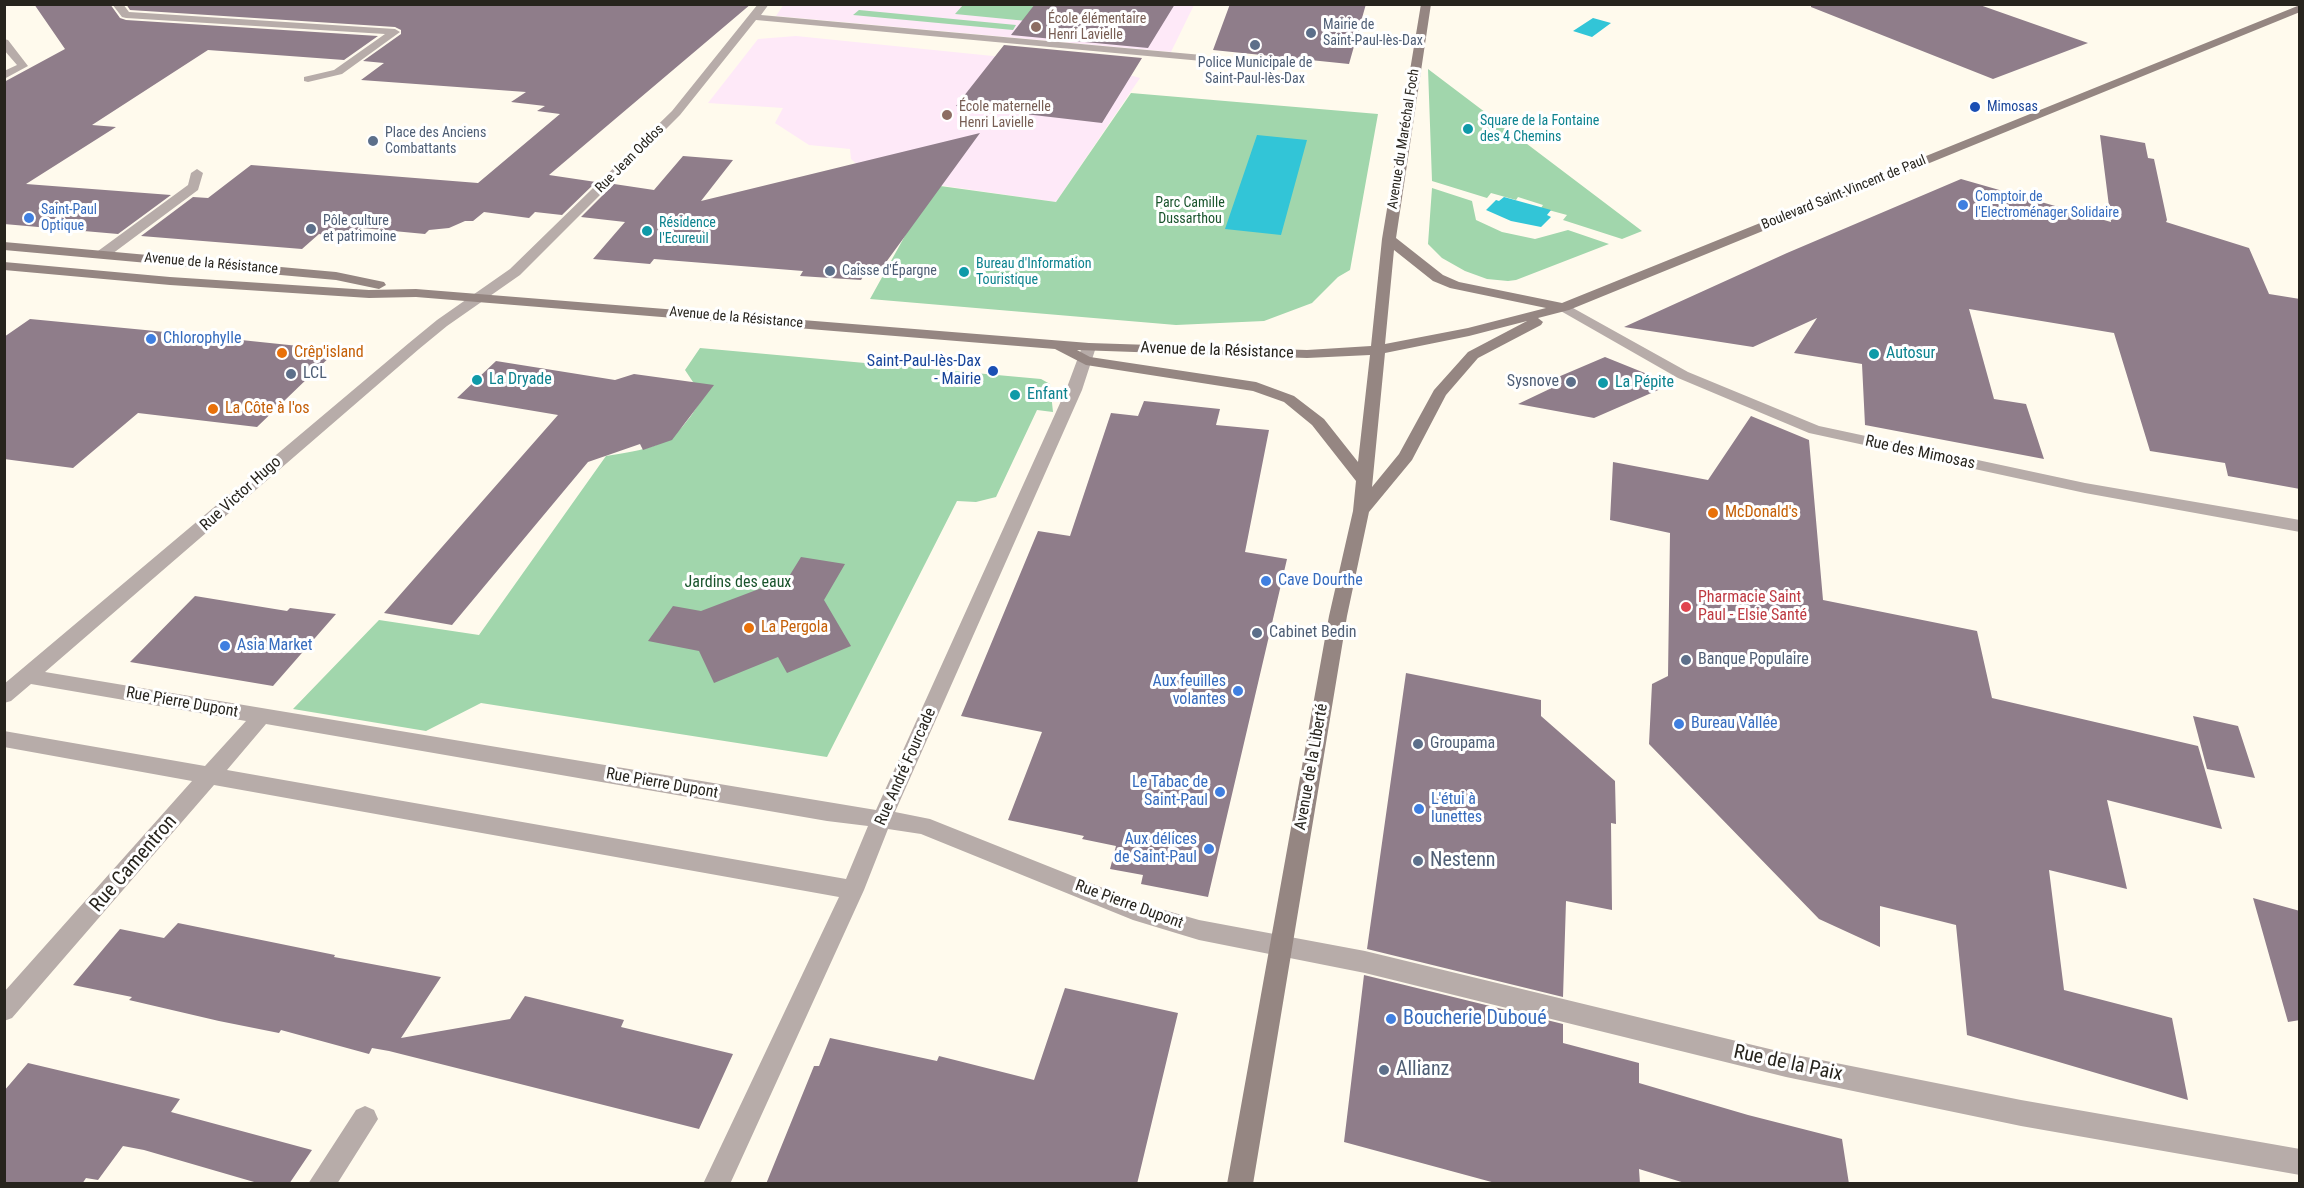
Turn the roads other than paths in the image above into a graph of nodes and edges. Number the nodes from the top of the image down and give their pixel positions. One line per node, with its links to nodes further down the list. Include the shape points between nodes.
1 (117, 4): 9 (street, via 126,15 395,32 338,72)
2 (764, 4): 5 (street, Rue Jean Oddos)
3 (1426, 4): 11 (main road, Avenue du Maréchal Foch)
4 (2300, 8): 17 (main road, Boulevard Saint-Vincent de Paul)
5 (754, 17): 7 (street); 16 (street, Rue Jean Oddos, via 676,113 515,272)
6 (4, 42): 8 (street, via 23,66)
7 (1202, 58)
8 (4, 76)
9 (308, 79)
10 (197, 173): 13 (street, via 194,188)
11 (1389, 238): 17 (main road, via 1438,278 1455,285); 18 (main road, Avenue du Maréchal Foch)
12 (4, 246): 13 (main road, Avenue de la Résistance)
13 (103, 254): 15 (main road, Avenue de la Résistance, via 336,276)
14 (4, 266): 15 (main road, Avenue de la Résistance, via 170,281)
15 (416, 293): 16 (main road, Avenue de la Résistance)
16 (480, 298): 19 (main road, Avenue de la Résistance, via 1055,344); 23 (street, Rue Victor Hugo, via 414,346)
17 (1564, 307): 18 (main road, Boulevard Saint-Vincent de Paul); 21 (main road, via 1473,355 1438,393 1406,456); 22 (street, Rue des Mimosas, via 1683,375 1815,430 2085,488)
18 (1379, 350): 19 (main road, Avenue de la Résistance, via 1307,354); 20 (main road, Avenue de la Liberté)
19 (1088, 354): 20 (main road, Avenue de la Résistance, via 1256,387 1289,399 1318,422); 28 (street, Rue André Fourcade)
20 (1363, 479): 21 (main road, Avenue de la Liberté)
21 (1361, 511): 30 (main road, Avenue de la Liberté, via 1338,616)
22 (2300, 526)
23 (27, 676): 24 (street, Rue Victor Hugo); 25 (street, Rue Pierre Dupont)
24 (4, 696)
25 (262, 716): 27 (street, Rue Camentron); 28 (street, Rue Pierre Dupont)
26 (4, 739): 27 (street)
27 (210, 777): 29 (street); 31 (street, Rue Camentron)
28 (881, 821): 29 (street, Rue André Fourcade); 30 (street, Rue Pierre Dupont, via 923,825 1140,913 1199,930)
29 (853, 890): 35 (street, Rue André Fourcade)
30 (1281, 945): 33 (street, Rue de la Paix, via 1786,1065 2021,1113); 36 (main road, Avenue de la Liberté)
31 (4, 1010)
32 (365, 1119): 34 (street)
33 (2300, 1162)
34 (321, 1184)
35 (716, 1184)
36 (1240, 1184)

